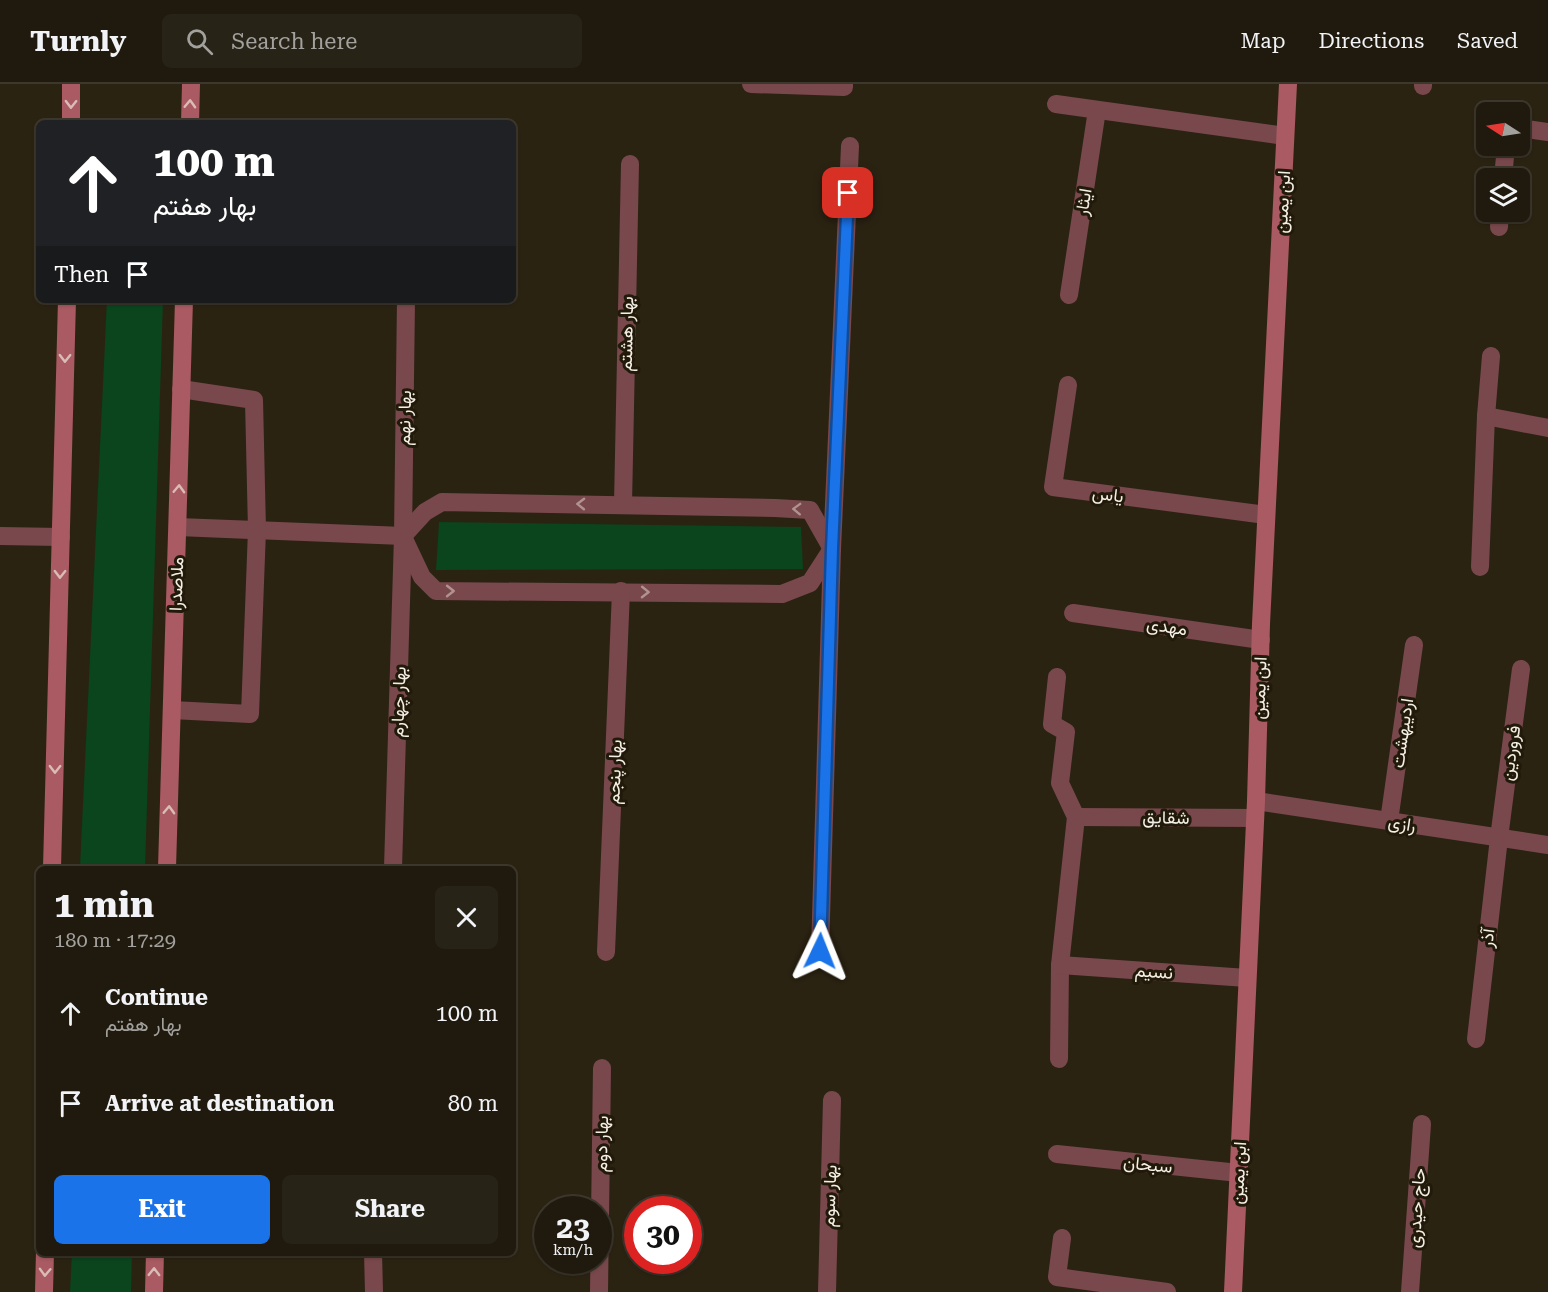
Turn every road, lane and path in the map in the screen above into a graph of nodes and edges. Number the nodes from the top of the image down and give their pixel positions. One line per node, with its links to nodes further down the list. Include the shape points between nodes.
1 (71, 84): 8 (street, one-way to 8)
2 (191, 84): 9 (street, one-way to 2)
3 (751, 84): 5 (street)
4 (1288, 84): 12 (street, ابن یمین)
5 (844, 86)
6 (1056, 104): 7 (street)
7 (1097, 110): 12 (street); 15 (street, ایثار)
8 (70, 120)
9 (190, 120)
10 (1530, 129): 11 (street)
11 (1548, 132)
12 (1285, 136): 25 (street, ابن یمین)
13 (850, 146): 31 (street)
14 (630, 164): 24 (street, بهار هشتم)
15 (1069, 295)
16 (67, 303): 30 (street, one-way to 30)
17 (184, 303): 21 (street, ملاصدرا)
18 (406, 303): 29 (street, بهار نهم)
19 (1491, 356): 22 (street)
20 (1068, 385): 25 (street, یاس, via 1053,487)
21 (182, 389): 26 (street, ملاصدرا, one-way to 21); 27 (street, via 254,400)
22 (1486, 416): 23 (street); 32 (street)
23 (1548, 428)
24 (623, 504): 29 (street, one-way to 29, via 442,502 425,512); 31 (street, one-way to 24, via 810,510)
25 (1266, 515): 35 (street, ابن یمین)
26 (178, 527): 27 (street); 39 (street, ملاصدرا)
27 (257, 530): 29 (street); 39 (street, via 250,714)
28 (0, 536): 30 (street)
29 (402, 536): 33 (street, one-way to 33, via 422,577 436,591); 47 (street, بهار چهارم)
30 (61, 537): 45 (street, one-way to 45)
31 (832, 549): 33 (street, one-way to 31, via 782,594 810,583); 48 (street)
32 (1480, 567)
33 (621, 591): 49 (street, بهار پنجم)
34 (1073, 613): 35 (street, مهدی)
35 (1261, 640): 40 (street, ابن یمین)
36 (1414, 645): 42 (street, اردیبهشت)
37 (1521, 669): 43 (street, فروردین)
38 (1057, 678): 41 (street, via 1052,724 1066,732 1060,783)
39 (172, 710): 46 (street, ملاصدرا, one-way to 39)
40 (1255, 810): 41 (street, شقایق); 42 (street, رازی); 51 (street, ابن یمین)
41 (1076, 817): 50 (street)
42 (1389, 821): 43 (street, رازی)
43 (1499, 838): 44 (street, رازی); 52 (street, آذر)
44 (1548, 845)
45 (52, 866)
46 (167, 866)
47 (393, 866)
48 (820, 951)
49 (606, 952)
50 (1060, 965): 51 (street, نسیم); 53 (street)
51 (1247, 978): 58 (street, ابن یمین)
52 (1476, 1039)
53 (1059, 1059)
54 (602, 1068): 66 (street, بهار دوم)
55 (832, 1100): 67 (street, بهار سوم)
56 (1422, 1124): 70 (street, حاج حیدری)
57 (1057, 1154): 58 (street, سبحان)
58 (1239, 1173): 69 (street, ابن یمین)
59 (1062, 1238): 68 (street, via 1058,1277)
60 (45, 1256): 63 (street, one-way to 63)
61 (155, 1256): 64 (street, one-way to 61)
62 (373, 1256): 65 (street)
63 (44, 1292)
64 (154, 1292)
65 (374, 1292)
66 (599, 1292)
67 (826, 1292)
68 (1167, 1292)
69 (1233, 1292)
70 (1410, 1292)

